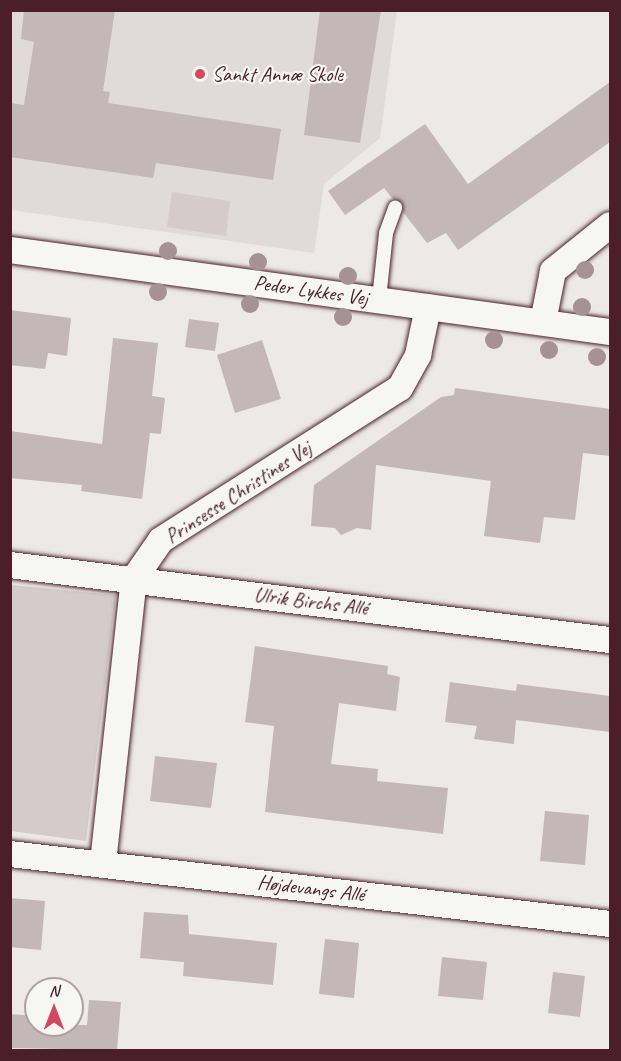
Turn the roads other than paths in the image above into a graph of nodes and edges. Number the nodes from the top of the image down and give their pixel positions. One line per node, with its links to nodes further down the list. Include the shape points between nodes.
1 (395, 208): 4 (lane, via 386,232)
2 (610, 225): 6 (street, via 553,271)
3 (10, 250): 4 (street, Peder Lykkes Vej)
4 (379, 299): 5 (street, Peder Lykkes Vej)
5 (428, 307): 6 (street, Peder Lykkes Vej); 9 (street, Prinsesse Christines Vej, via 418,354 400,388 161,540)
6 (543, 322): 7 (street, Peder Lykkes Vej)
7 (610, 332)
8 (10, 565): 9 (street, Ulrik Birchs Allé)
9 (134, 579): 10 (street, Ulrik Birchs Allé); 12 (street, Prinsesse Christines Vej)
10 (610, 640)
11 (10, 854): 12 (street, Højdevangs Allé)
12 (103, 863): 13 (street, Højdevangs Allé)
13 (610, 924)

